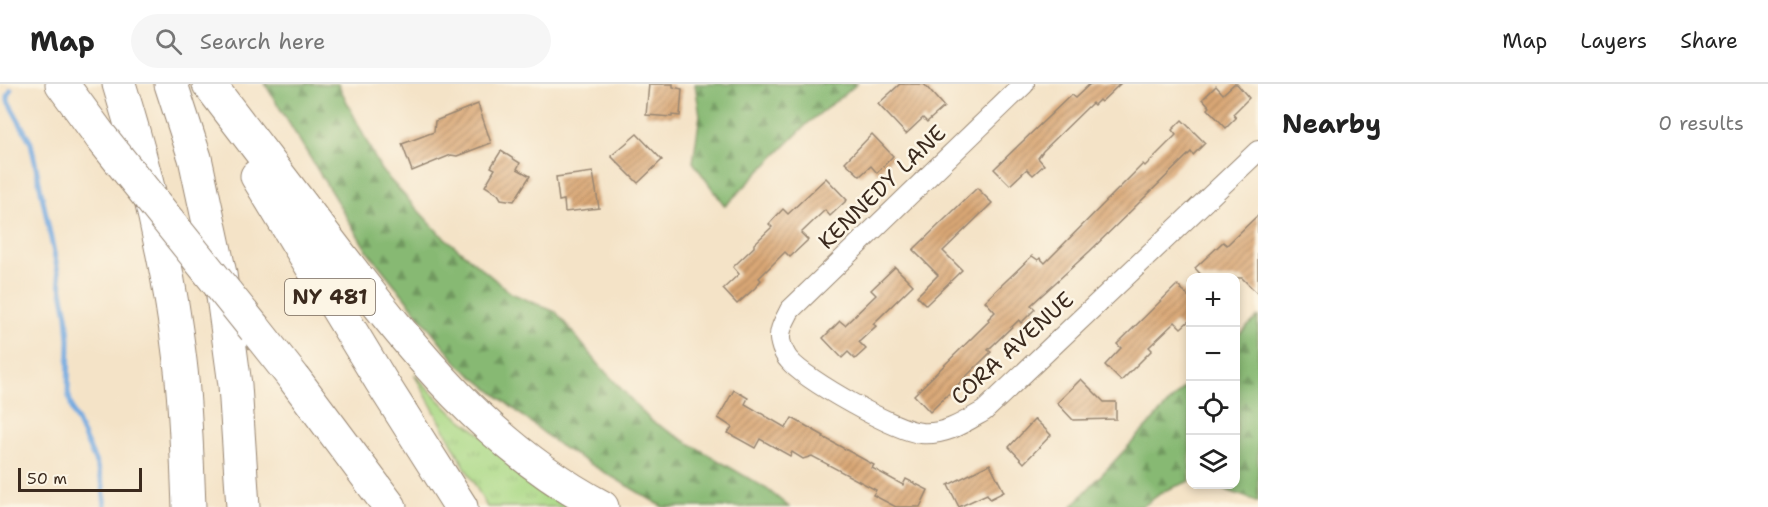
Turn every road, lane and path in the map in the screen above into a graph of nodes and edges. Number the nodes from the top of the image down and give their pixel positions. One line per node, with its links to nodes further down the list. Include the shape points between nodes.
1 (62, 84): 11 (highway, NY 481, bridge)
2 (119, 84): 9 (highway, via 154,208 172,309 185,416)
3 (171, 84): 10 (highway, via 195,158 221,283 235,385)
4 (204, 84): 12 (highway, NY 481)
5 (209, 84): 13 (highway, via 442,381 523,455)
6 (1024, 84): 8 (street, KENNEDY LANE, via 790,310)
7 (1258, 151): 8 (street, CORA AVENUE, via 984,411 957,428 920,433 868,413 789,360 780,343)
8 (780, 331)
9 (189, 507)
10 (243, 507)
11 (390, 507)
12 (460, 507)
13 (602, 507)

